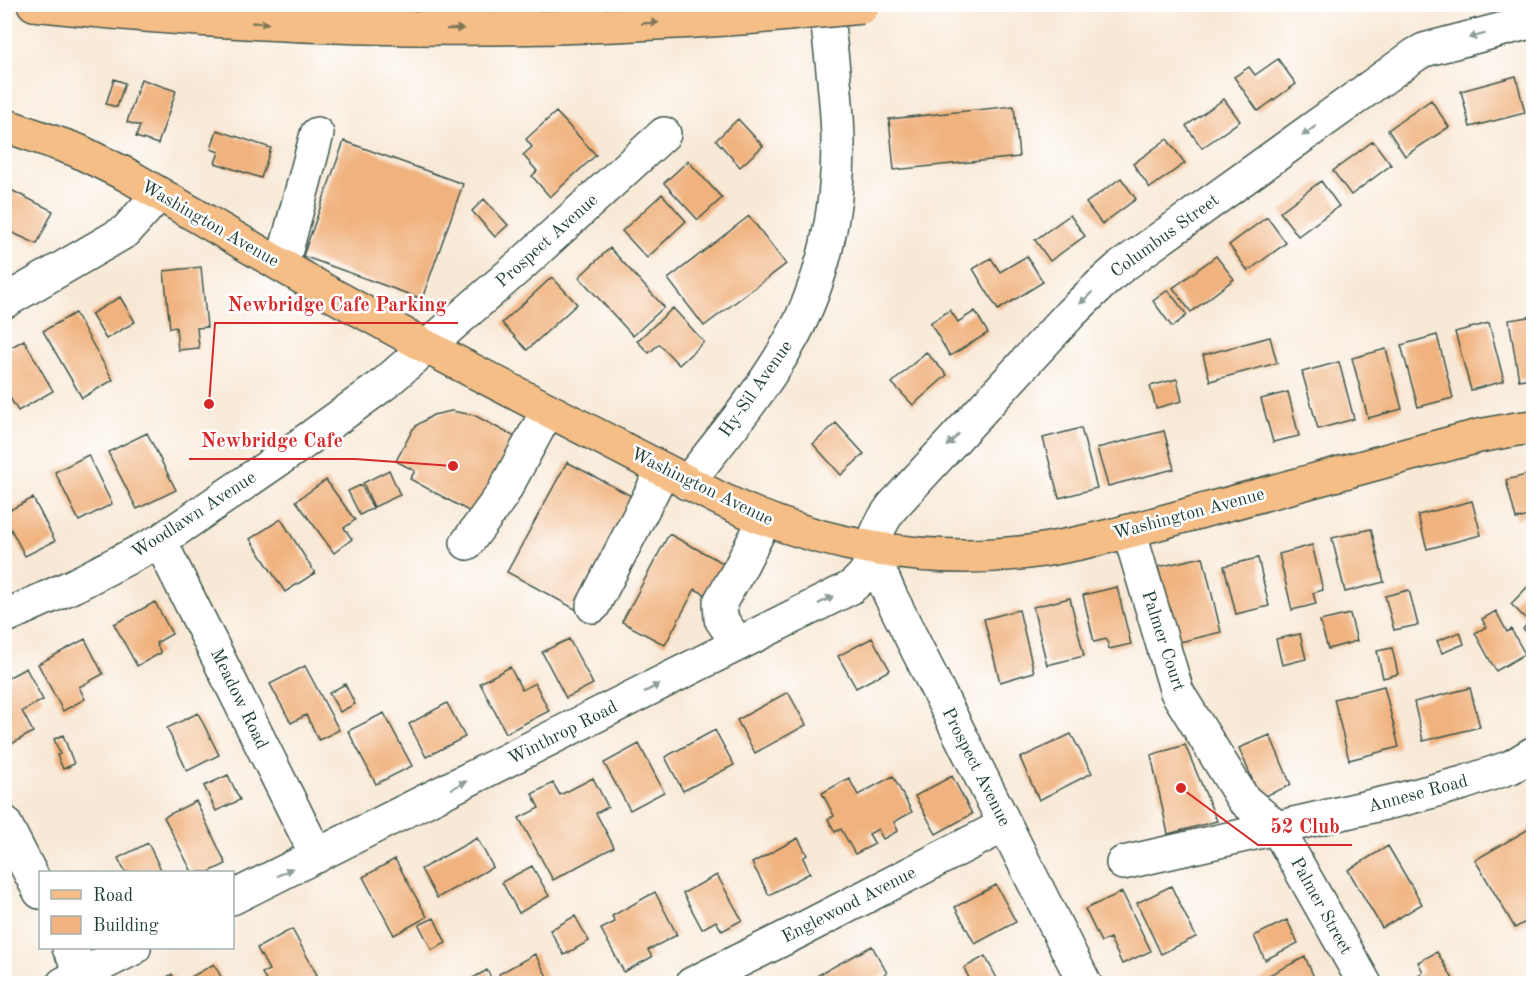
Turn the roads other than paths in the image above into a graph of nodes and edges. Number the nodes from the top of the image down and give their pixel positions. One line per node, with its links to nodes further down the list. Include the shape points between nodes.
1 (34, 4): 3 (main road, one-way to 3, bridge, via 235,22 448,29 626,24)
2 (826, 4): 14 (street, Hy-Sil Avenue, via 838,147 832,218 816,284 791,340 750,403)
3 (870, 6)
4 (1533, 21): 19 (street, Columbus Street, one-way to 19, via 1415,55 1118,269 1071,313 892,507)
5 (4, 125): 8 (main road, Washington Avenue, via 76,150)
6 (317, 134): 9 (street)
7 (664, 134): 11 (street, Prospect Avenue)
8 (159, 194): 9 (main road, Washington Avenue); 10 (street, via 126,231)
9 (282, 265): 11 (main road, Washington Avenue)
10 (4, 302)
11 (428, 347): 12 (main road, Washington Avenue); 17 (street, Woodlawn Avenue, via 384,384)
12 (548, 410): 14 (main road, Washington Avenue); 18 (street, via 502,495)
13 (1533, 427): 16 (main road, Washington Avenue, via 1479,436)
14 (675, 476): 15 (main road, Washington Avenue); 20 (street, Hy-Sil Avenue)
15 (765, 519): 19 (main road, Washington Avenue); 22 (street, via 720,602 721,619)
16 (1129, 531): 19 (main road, Washington Avenue, via 1042,550 1000,554 909,553); 26 (street, Palmer Court, via 1177,692 1243,800)
17 (160, 541): 21 (street, Woodlawn Avenue); 27 (street, Meadow Road)
18 (467, 543)
19 (873, 548): 22 (street, Winthrop Road, one-way to 19, via 850,588 870,566); 25 (street, Prospect Avenue, via 891,597)
20 (593, 606)
21 (4, 617)
22 (738, 645): 27 (street, Winthrop Road, one-way to 22)
23 (1533, 753): 26 (street, Annese Road, via 1510,767 1463,783)
24 (4, 822): 29 (street)
25 (1005, 825): 33 (street, Englewood Avenue); 34 (street, Prospect Avenue)
26 (1277, 828): 28 (street, Annese Road); 35 (street, Palmer Street)
27 (317, 856): 30 (street, Winthrop Road, one-way to 27)
28 (1123, 863)
29 (39, 890)
30 (234, 897)
31 (131, 949): 32 (street)
32 (72, 968)
33 (692, 984)
34 (1085, 984)
35 (1365, 984)

